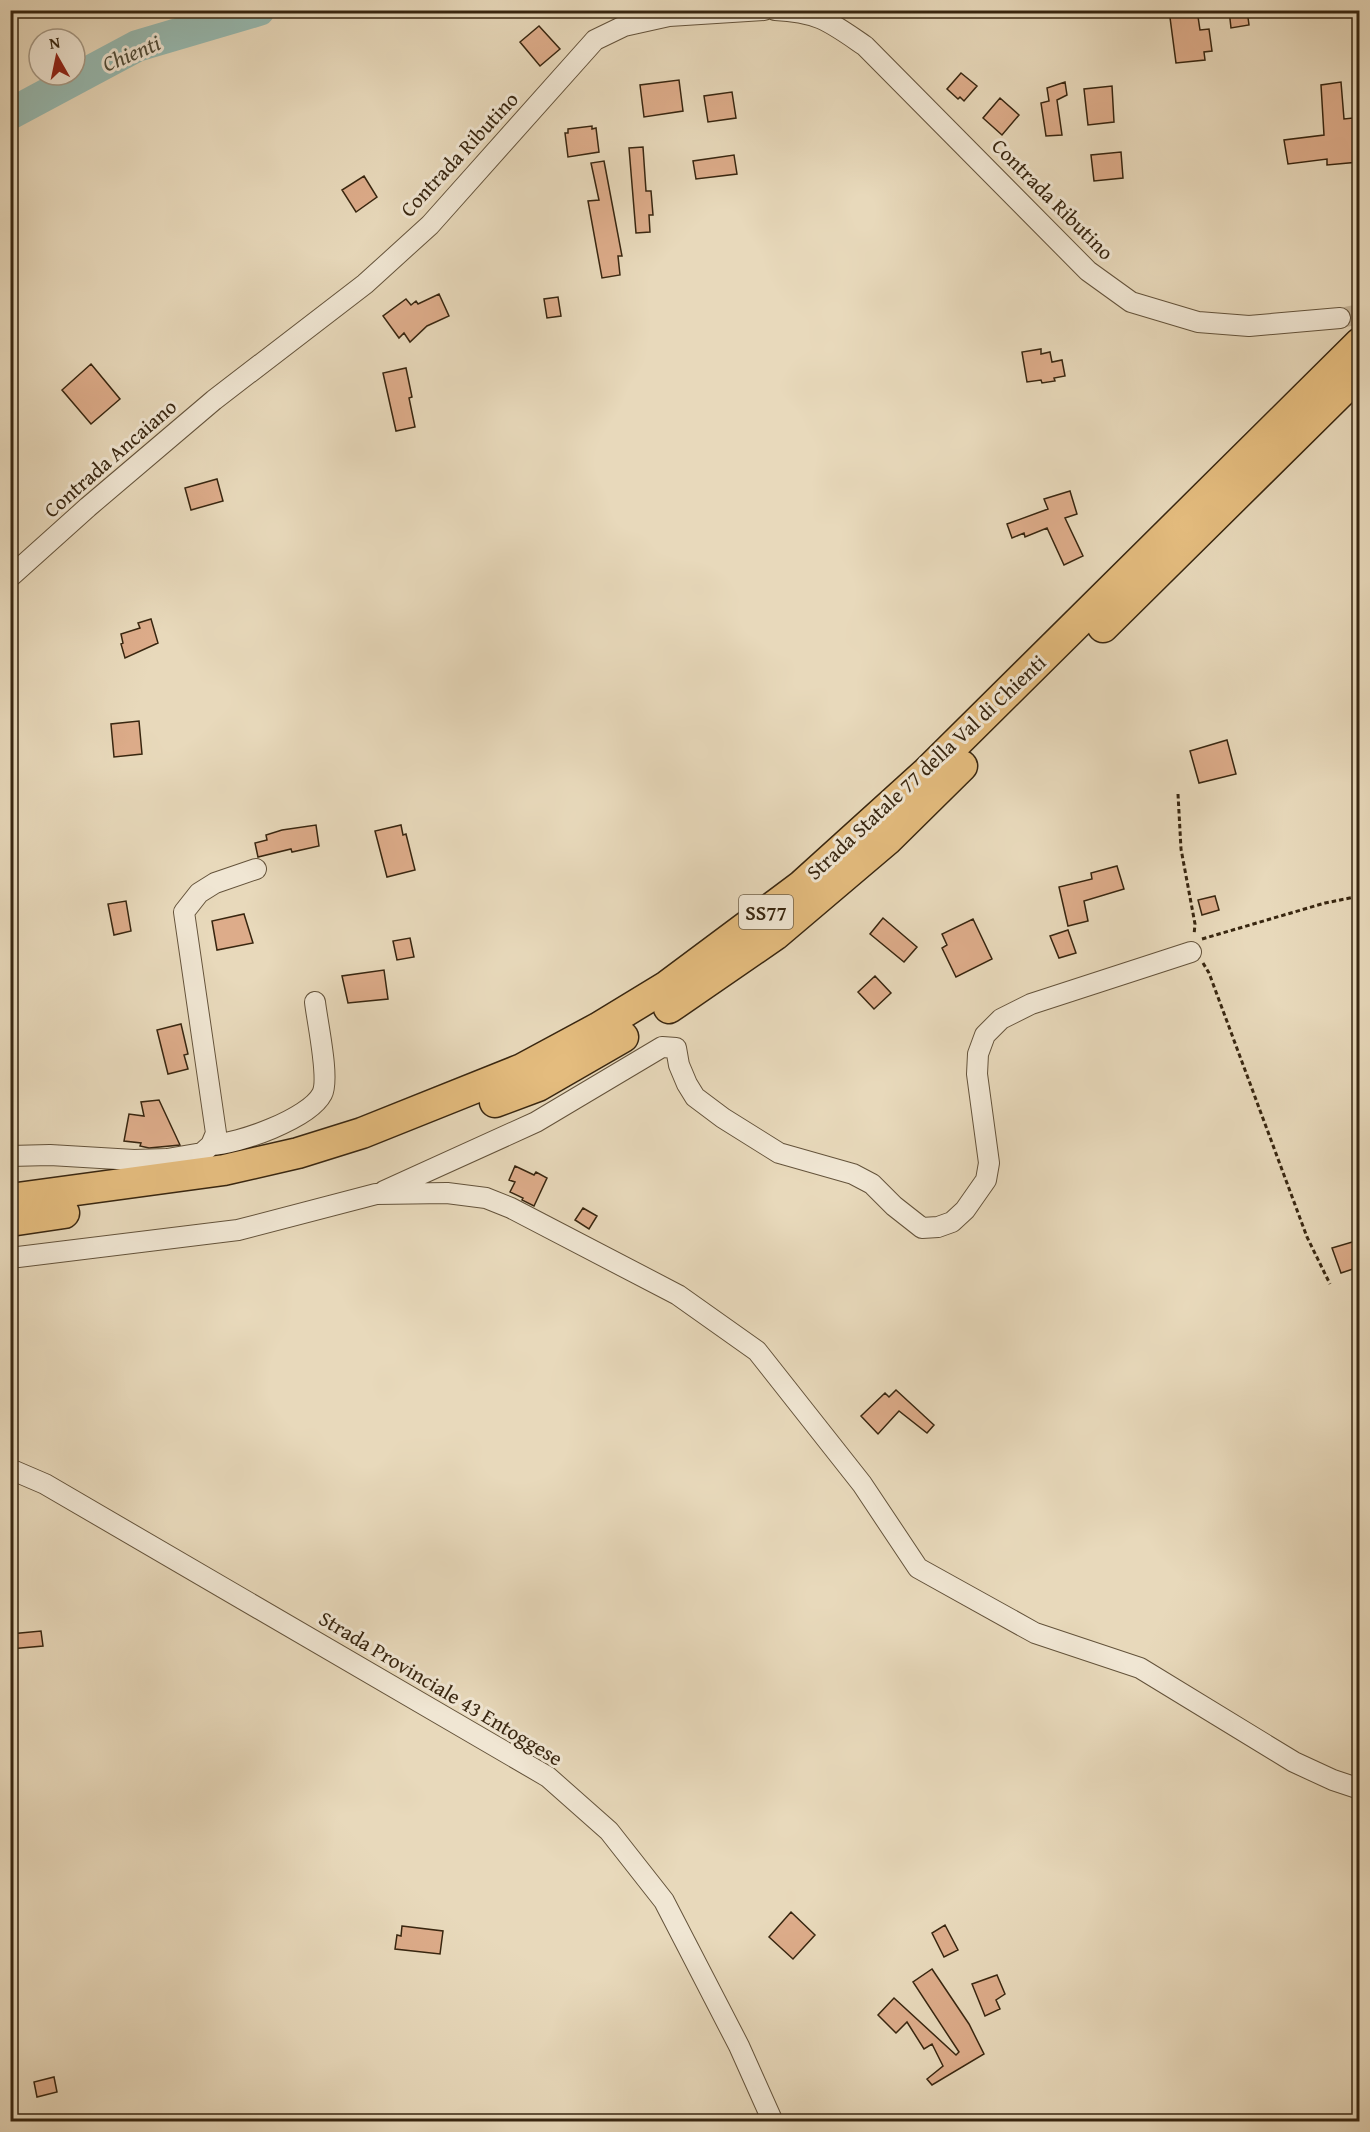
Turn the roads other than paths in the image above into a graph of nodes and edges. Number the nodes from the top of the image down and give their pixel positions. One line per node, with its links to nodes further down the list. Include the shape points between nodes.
1 (764, 10): 6 (street, Contrada Ributino, via 669,16 624,26 595,40 430,225 365,284)
2 (775, 10): 3 (street, Contrada Ributino, via 824,18 866,46 1088,271 1131,302 1208,323 1249,326)
3 (1340, 318)
4 (1359, 343): 14 (highway, Strada Statale 77 della Val di Chienti / SS77, via 927,772 801,886 667,986 522,1069 362,1133 224,1170)
5 (1359, 373): 15 (highway, Strada Statale 77 della Val di Chienti / SS77, via 887,840 775,935 613,1044 538,1086 325,1164 227,1187)
6 (214, 400): 7 (street, Contrada Ancaiano)
7 (10, 577)
8 (256, 869): 11 (street, via 215,883 199,893 184,912 216,1133)
9 (1191, 952): 13 (street, via 1031,1004 1001,1019 985,1035 978,1054 977,1074 990,1163 986,1180 952,1222 938,1227 922,1228 863,1179 779,1153 723,1118 695,1097 683,1075 676,1048 662,1047 536,1122)
10 (315, 1002): 11 (street, via 325,1075 323,1093 308,1110 271,1128 227,1144)
11 (211, 1145): 12 (street, via 202,1153 167,1159)
12 (10, 1156)
13 (376, 1194): 16 (street, via 238,1230); 18 (street, via 447,1193 486,1198 678,1295 757,1352 862,1484 918,1568 1035,1633 1140,1668 1294,1762)
14 (10, 1199)
15 (10, 1221)
16 (10, 1258)
17 (10, 1469): 19 (street, Strada Provinciale 43 Entoggese, via 45,1484 548,1777 609,1831 664,1901 740,2046)
18 (1359, 1789)
19 (772, 2121)

